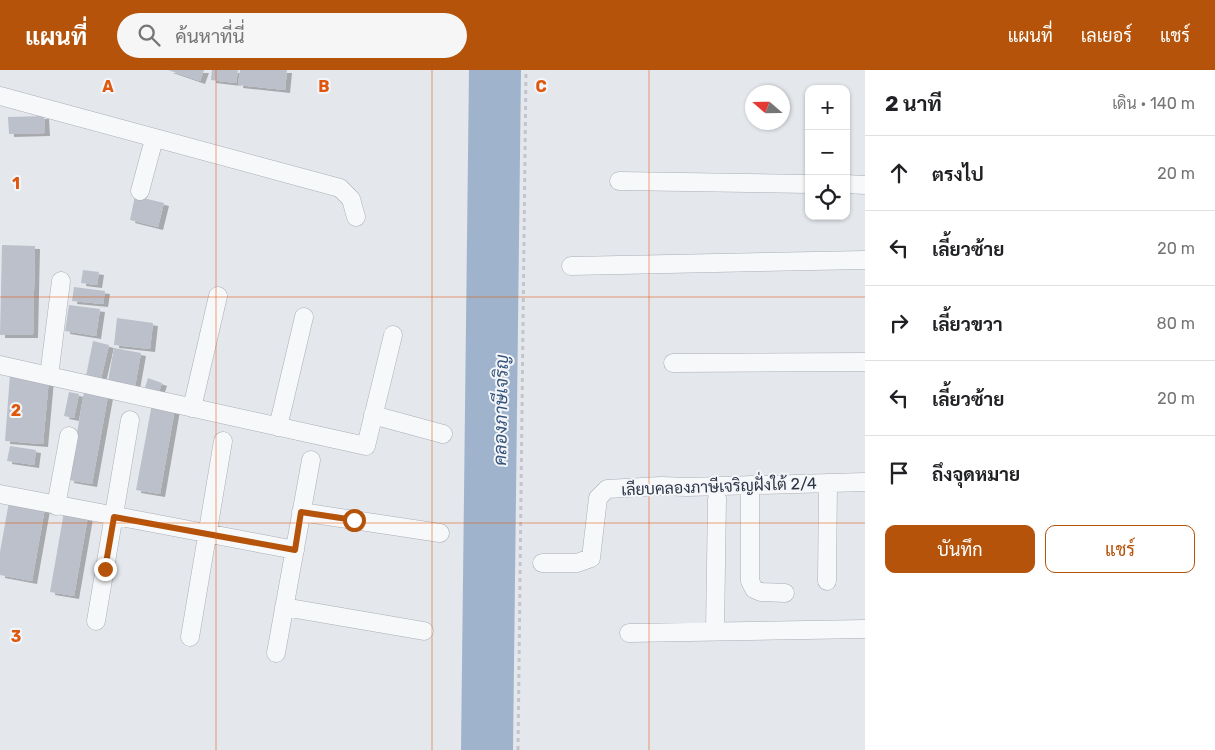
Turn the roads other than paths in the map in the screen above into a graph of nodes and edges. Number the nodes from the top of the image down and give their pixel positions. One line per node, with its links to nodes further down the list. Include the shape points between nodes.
1 (0, 96): 2 (street)
2 (154, 139): 7 (street); 8 (street, via 340,188 351,199)
3 (619, 181): 4 (street)
4 (805, 184)
5 (850, 184): 6 (street)
6 (865, 185)
7 (140, 191)
8 (356, 217)
9 (865, 260): 10 (street)
10 (571, 266)
11 (61, 281): 18 (street)
12 (218, 296): 19 (street)
13 (304, 317): 22 (street)
14 (393, 335): 20 (street)
15 (865, 362): 16 (street)
16 (673, 363)
17 (0, 365): 18 (street)
18 (50, 376): 19 (street)
19 (192, 408): 22 (street)
20 (374, 415): 22 (street, via 366,446); 23 (street)
21 (130, 420): 34 (street)
22 (278, 427)
23 (443, 434)
24 (69, 436): 32 (street)
25 (224, 441): 36 (street)
26 (311, 460): 33 (street)
27 (865, 482): 28 (street, เลียบคลองภาษีเจริญฝั่งใต้ 2/4)
28 (828, 483): 29 (street, เลียบคลองภาษีเจริญฝั่งใต้ 2/4); 39 (street)
29 (750, 485): 38 (street, เลียบคลองภาษีเจริญฝั่งใต้ 2/4, via 607,490 598,498 591,558 577,563); 40 (street, via 750,581 754,589 761,592)
30 (0, 494): 32 (street)
31 (717, 499): 45 (street)
32 (56, 506): 34 (street)
33 (301, 512): 35 (street); 37 (street)
34 (114, 517): 36 (street); 42 (street)
35 (440, 533)
36 (208, 534): 37 (street); 47 (street)
37 (295, 550): 41 (street)
38 (542, 563)
39 (827, 581)
40 (786, 594)
41 (284, 607): 44 (street); 48 (street)
42 (96, 621)
43 (865, 629): 45 (street)
44 (424, 631)
45 (715, 631): 46 (street)
46 (629, 633)
47 (190, 637)
48 (276, 654)

